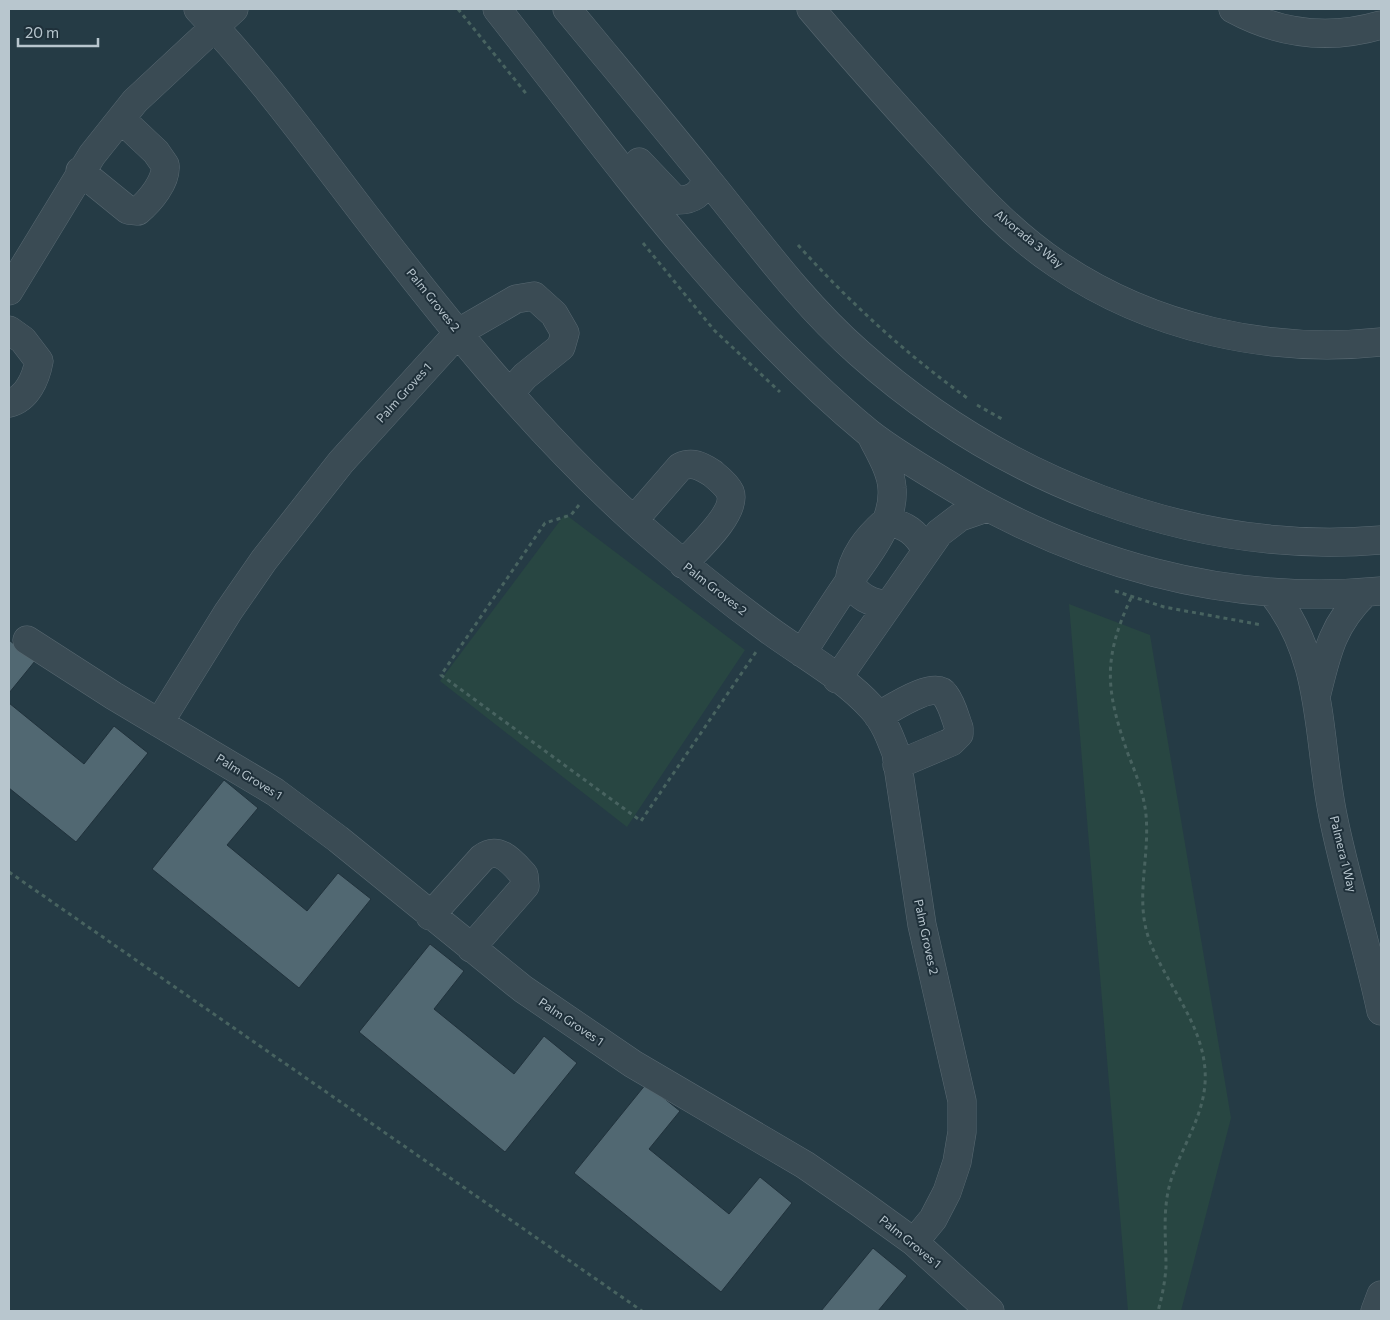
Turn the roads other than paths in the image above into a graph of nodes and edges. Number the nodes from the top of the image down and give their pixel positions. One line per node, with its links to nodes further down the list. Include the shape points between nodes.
1 (497, 9): 9 (street, via 567,78 675,200 686,201 696,197); 16 (street, via 711,279 767,338)
2 (811, 9): 13 (street, Alvorada 3 Way, via 962,180 1007,225 1057,264 1112,296 1170,320 1232,336 1295,344)
3 (1234, 9): 6 (street, via 1266,24 1299,33 1333,34)
4 (572, 12): 9 (street)
5 (215, 14): 7 (street, Palm Groves 2); 12 (street, Palm Groves 2, via 403,264)
6 (1381, 24)
7 (120, 119): 8 (street, Palm Groves 2); 8 (street, via 156,152 165,165 164,178 144,207 138,212 128,210)
8 (80, 171): 10 (street, Palm Groves 2)
9 (708, 180): 20 (street, via 811,306 858,353 965,433 1023,465 1088,496 1157,519 1228,535 1299,542)
10 (9, 291)
11 (9, 330): 15 (street, via 23,340 40,361 36,377 18,401)
12 (459, 332): 14 (street, Palm Groves 2); 14 (street, Palm Groves 1, via 516,299 534,296 554,314 565,333 561,347 525,376); 32 (street, Palm Groves 1, via 341,462 296,518 228,612)
13 (1381, 342)
14 (510, 393): 18 (street, Palm Groves 2, via 596,485)
15 (9, 403)
16 (871, 434): 17 (street); 19 (street, via 890,476 892,499)
17 (986, 508): 21 (street, via 949,524); 25 (street, via 1053,540 1108,561 1165,577)
18 (634, 520): 22 (street, Palm Groves 2); 22 (street, via 680,467 699,465 720,479 730,491 731,507)
19 (886, 522): 21 (street, via 910,529); 23 (street)
20 (1381, 540)
21 (926, 550): 26 (street)
22 (683, 564): 28 (street, Palm Groves 2)
23 (849, 582): 26 (street, via 865,599); 28 (street)
24 (1373, 592): 25 (street); 30 (street, Palmera 1 Way, via 1350,607 1336,628)
25 (1272, 593): 30 (street, Palmera 1 Way, via 1296,629)
26 (888, 605): 29 (street)
27 (28, 640): 32 (street, Palm Groves 1)
28 (802, 653): 29 (street, Palm Groves 2)
29 (837, 678): 31 (street, Palm Groves 2, via 858,693)
30 (1317, 695): 36 (street, Palmera 1 Way, via 1333,817)
31 (878, 716): 33 (street, Palm Groves 2, via 887,731); 33 (street, via 919,694 939,690 945,693 959,728 959,734 951,742)
32 (159, 723): 34 (street, Palm Groves 1, via 275,792)
33 (897, 765): 37 (street, Palm Groves 2, via 922,925 962,1101 962,1132 950,1184 933,1219)
34 (430, 916): 35 (street, Palm Groves 1); 35 (street, via 482,858 491,853 504,855 524,874 525,886)
35 (471, 948): 37 (street, Palm Groves 1, via 523,989 633,1064 806,1165)
36 (1381, 1011)
37 (914, 1242): 39 (street, Palm Groves 1)
38 (1381, 1295): 40 (street)
39 (990, 1311)
40 (1375, 1311)

